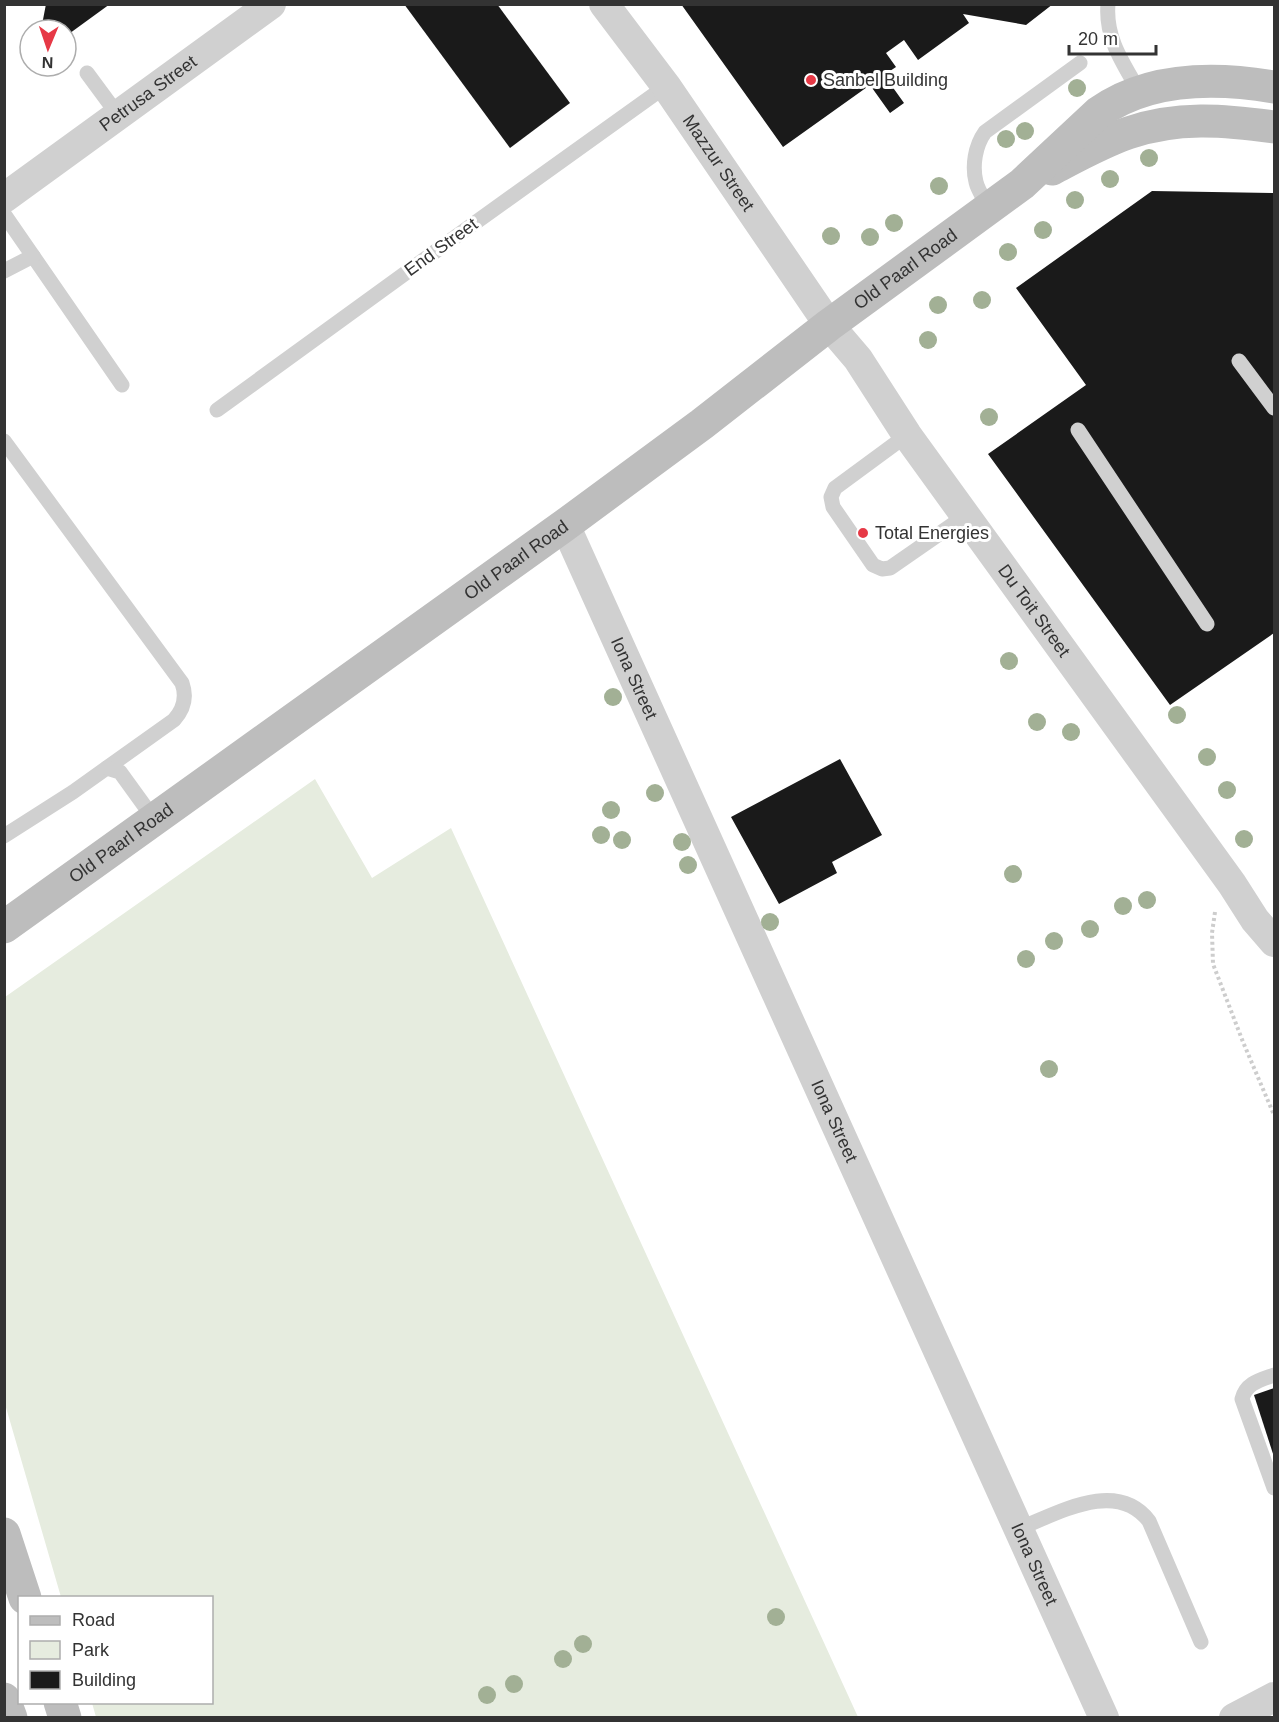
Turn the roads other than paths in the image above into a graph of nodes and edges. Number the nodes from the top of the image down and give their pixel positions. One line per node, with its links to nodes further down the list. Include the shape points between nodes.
1 (271, 4): 9 (street, Petrusa Street)
2 (604, 4): 6 (street, Mazzur Street)
3 (1108, 4): 8 (lane, via 1114,49)
4 (1080, 63): 13 (lane, via 980,139 975,157 976,182)
5 (87, 73): 9 (lane)
6 (666, 87): 17 (street, Mazzur Street); 21 (lane, End Street)
7 (1275, 87): 8 (main road, Old Paarl Road, via 1207,81)
8 (1139, 91): 10 (main road, via 1160,105 1241,110); 11 (main road, Old Paarl Road, via 1098,113)
9 (118, 115): 12 (street, Petrusa Street)
10 (1275, 127): 11 (main road, Old Paarl Road, via 1222,120 1168,123 1129,132)
11 (1022, 184): 13 (main road, Old Paarl Road)
12 (12, 186)
13 (989, 208): 17 (main road, Old Paarl Road)
14 (4, 214): 15 (lane)
15 (33, 256): 16 (lane); 19 (lane)
16 (4, 271)
17 (829, 325): 23 (street, Du Toit Street, via 858,359); 26 (main road, Old Paarl Road)
18 (1239, 361): 20 (lane)
19 (122, 385)
20 (1275, 408)
21 (217, 410)
22 (1078, 430): 27 (lane)
23 (907, 435): 25 (street, Du Toit Street); 25 (lane, via 835,488 831,497 832,507 873,566 890,568)
24 (4, 441): 28 (lane, via 184,690 182,708 174,720)
25 (965, 516): 31 (street, Du Toit Street)
26 (565, 525): 29 (main road, Old Paarl Road); 37 (street, Iona Street)
27 (1207, 624)
28 (107, 768): 29 (lane, via 120,772); 30 (lane)
29 (154, 819): 33 (main road, Old Paarl Road)
30 (4, 836)
31 (1228, 898): 32 (street, via 1259,899); 34 (street, Du Toit Street)
32 (1275, 908)
33 (4, 927)
34 (1275, 942)
35 (1275, 1375): 36 (lane, via 1251,1384 1242,1400)
36 (1275, 1488)
37 (1018, 1529): 40 (lane, via 1090,1501 1116,1501 1135,1508 1149,1521); 44 (street, Iona Street)
38 (4, 1534): 39 (main road)
39 (24, 1596)
40 (1201, 1642)
41 (1275, 1697): 45 (street)
42 (4, 1699): 43 (main road)
43 (11, 1718)
44 (1104, 1718)
45 (1234, 1718)

